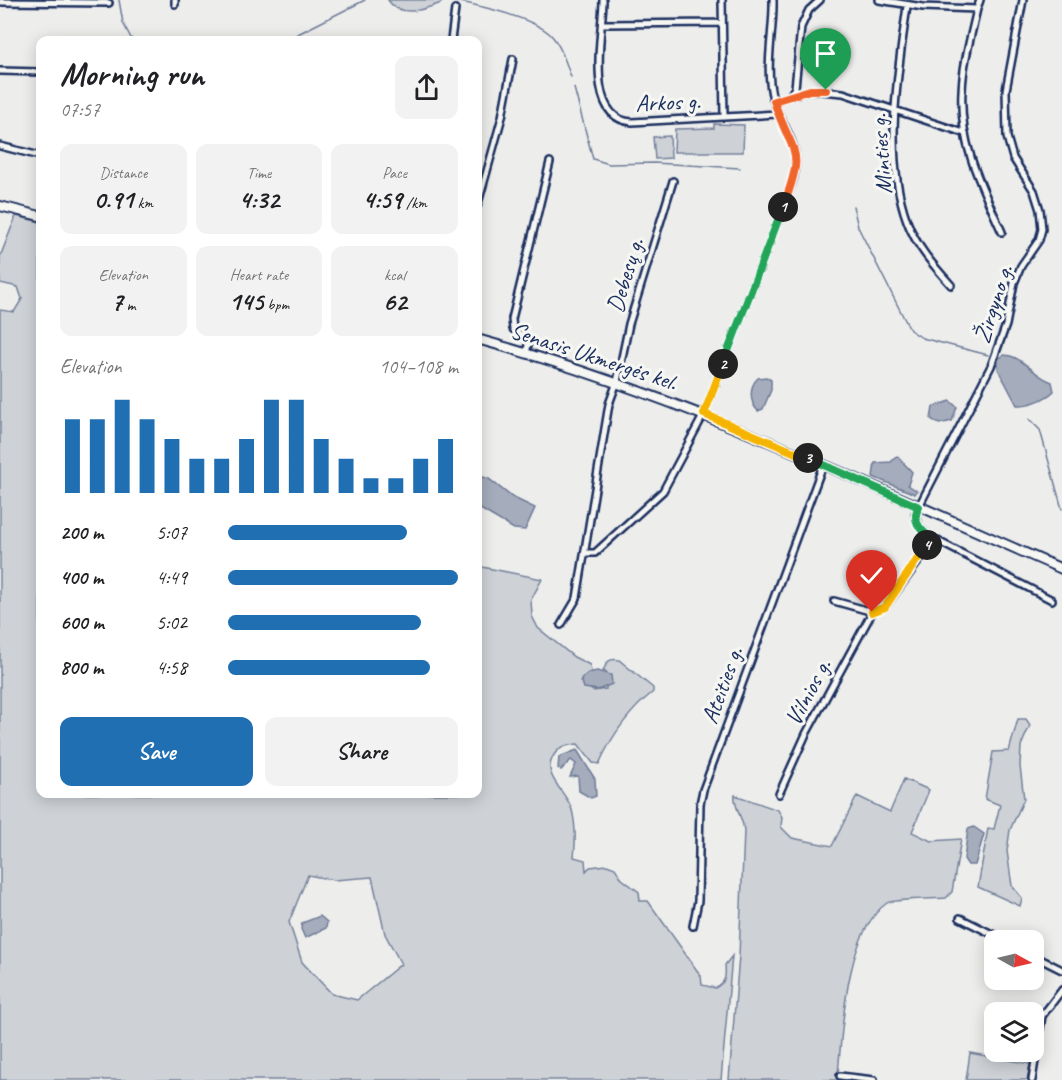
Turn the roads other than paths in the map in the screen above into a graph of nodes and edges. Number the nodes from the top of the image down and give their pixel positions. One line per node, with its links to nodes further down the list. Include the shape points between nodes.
1 (603, 0): 14 (street)
2 (722, 0): 13 (street, Arkos g.)
3 (774, 0): 20 (street, via 770,78)
4 (820, 0): 19 (street, via 804,17)
5 (879, 0): 10 (street)
6 (980, 0): 12 (street)
7 (1023, 0): 39 (street, Žirgyno g., via 1006,90 1007,137 1013,158 1034,191 1042,229 1014,283 1006,325 991,366)
8 (0, 2): 9 (street)
9 (109, 3)
10 (907, 6): 12 (street); 21 (street, Minties g.)
11 (455, 9): 15 (street)
12 (977, 9): 24 (street, via 964,74)
13 (722, 23): 14 (street); 23 (street, Arkos g.)
14 (603, 24): 23 (street, Arkos g., via 598,76 604,104 612,115 632,122)
15 (452, 36)
16 (513, 59): 29 (street)
17 (0, 71): 18 (street)
18 (36, 72)
19 (792, 94): 20 (street); 21 (street, via 810,90 835,92)
20 (774, 101): 22 (street)
21 (894, 110): 24 (street); 33 (street, Minties g., via 900,199 907,222 927,259)
22 (778, 114): 23 (street, Arkos g.); 37 (street, via 795,149 795,174)
23 (724, 117)
24 (964, 133): 32 (street, via 976,175)
25 (0, 146): 26 (street)
26 (36, 155)
27 (550, 162): 35 (street, via 512,319 513,329 529,341)
28 (673, 181): 36 (street, Debesų g., via 629,324)
29 (482, 189)
30 (0, 206): 31 (main road)
31 (36, 215)
32 (1002, 232)
33 (951, 285)
34 (482, 340): 35 (main road, Senasis Ukmergės kel.)
35 (526, 353): 36 (main road, Senasis Ukmergės kel.)
36 (617, 382): 37 (main road, Senasis Ukmergės kel.); 41 (street, Debesų g., via 609,404)
37 (704, 414): 38 (main road, Senasis Ukmergės kel.); 41 (street, via 663,491 595,553)
38 (822, 465): 39 (main road, Senasis Ukmergės kel.); 49 (street, Ateities g., via 703,790 698,901)
39 (919, 507): 40 (street, via 916,520); 42 (main road, Senasis Ukmergės kel.)
40 (930, 537): 43 (street); 45 (street, Vilnios g., via 921,558 885,607)
41 (585, 553): 46 (street, Debesų g., via 578,598)
42 (1062, 569)
43 (1052, 600)
44 (834, 601): 45 (street)
45 (874, 609): 47 (street, Vilnios g.)
46 (561, 625)
47 (778, 794)
48 (960, 918): 50 (street)
49 (693, 926)
50 (984, 930)
51 (1044, 961): 52 (street)
52 (1062, 970)
53 (1062, 990): 56 (street, via 1042,1017)
54 (840, 1076): 55 (street)
55 (874, 1080)
56 (1032, 1080)

